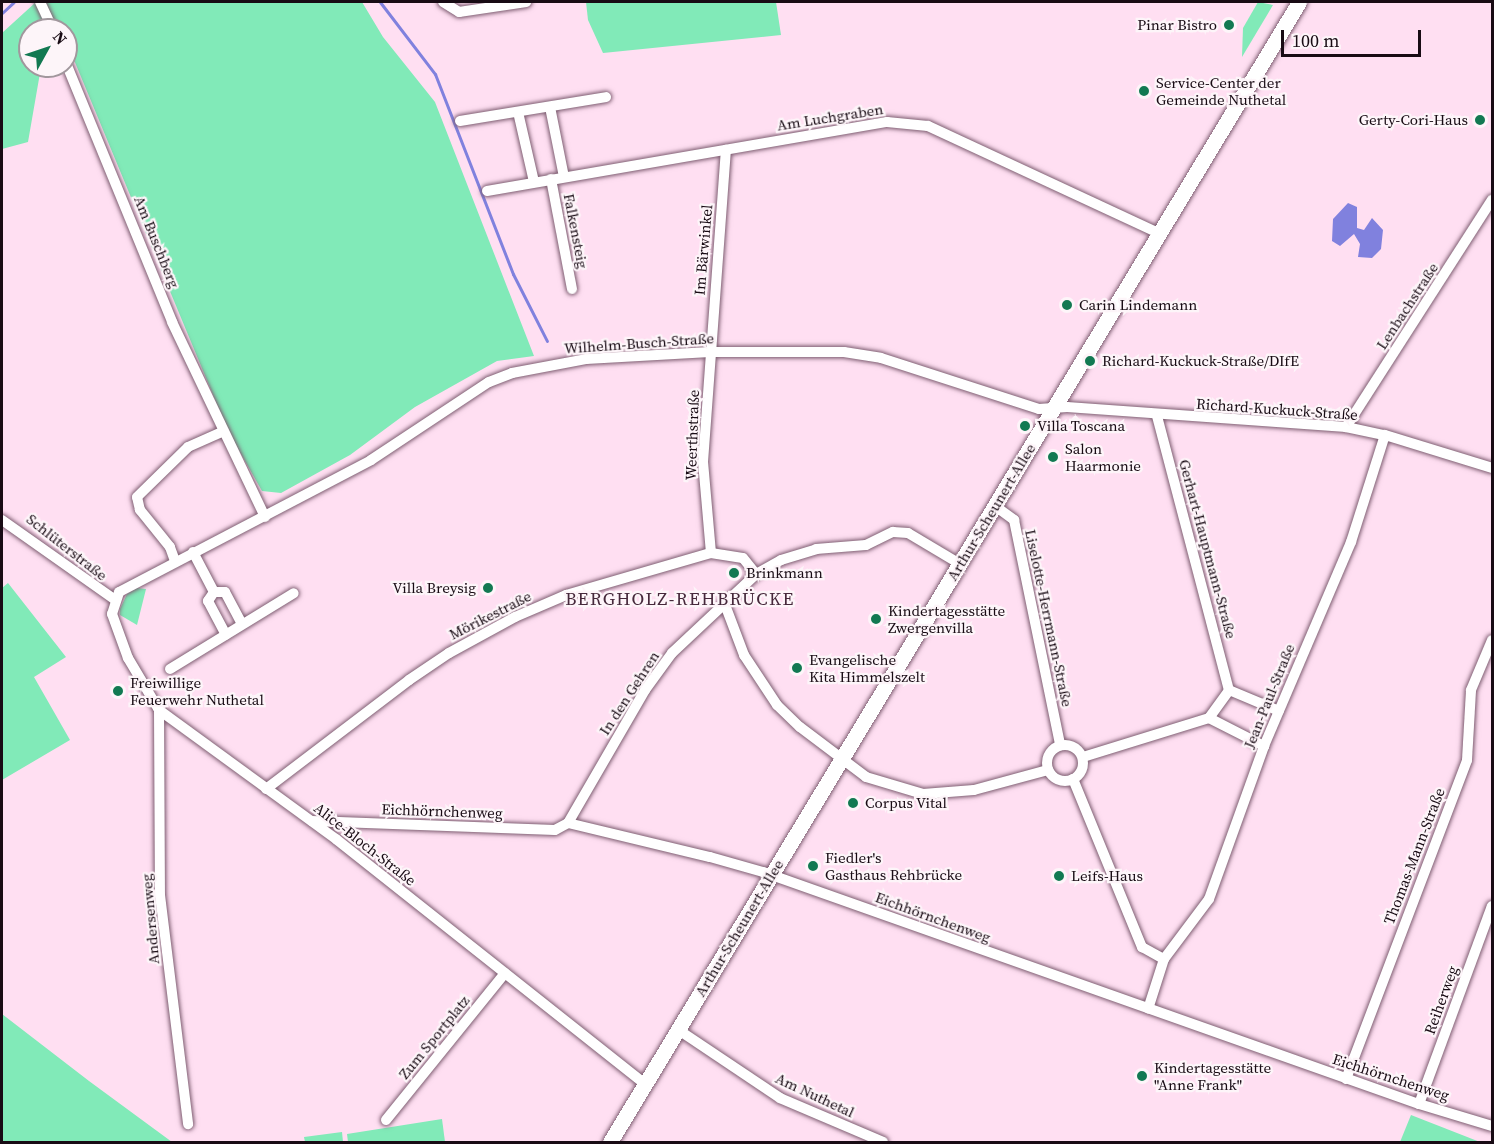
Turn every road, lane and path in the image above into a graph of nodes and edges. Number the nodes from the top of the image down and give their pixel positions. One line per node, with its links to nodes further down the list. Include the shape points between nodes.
1 (40, 2): 5 (street)
2 (443, 2): 3 (street, via 459,12)
3 (526, 2)
4 (1299, 2): 17 (main road, Arthur-Scheunert-Allee)
5 (47, 18)
6 (72, 78): 23 (street, Am Buschberg, via 172,322)
7 (606, 97): 8 (street)
8 (550, 107): 9 (street); 12 (street)
9 (518, 112): 10 (street); 14 (street)
10 (460, 121)
11 (726, 150): 12 (street, Am Luchgraben); 17 (street, Am Luchgraben, via 887,122 928,126); 19 (street, Im Bärwinkel)
12 (564, 177): 13 (street, Am Luchgraben)
13 (551, 179): 14 (street, Am Luchgraben); 18 (street, Falkensteig)
14 (534, 182): 15 (street, Am Luchgraben)
15 (487, 191)
16 (1492, 200): 22 (street, Lenbachstraße)
17 (1159, 233): 20 (main road, Arthur-Scheunert-Allee)
18 (572, 289)
19 (710, 352): 20 (street, Wilhelm-Busch-Straße, via 844,352 881,358 1020,405); 27 (street, Wilhelm-Busch-Straße, via 586,359 512,373 466,395 370,460); 30 (street, Weerthstraße, via 703,462)
20 (1054, 409): 21 (street, Richard-Kuckuck-Straße); 26 (main road, Arthur-Scheunert-Allee)
21 (1157, 416): 22 (street, Richard-Kuckuck-Straße); 42 (street, Gerhart-Hauptmann-Straße)
22 (1346, 428): 24 (street, Richard-Kuckuck-Straße)
23 (222, 432): 27 (street, Am Buschberg); 31 (street, via 188,447 137,497 140,510 170,547)
24 (1385, 435): 25 (street, Richard-Kuckuck-Straße); 44 (street, Jean-Paul-Straße, via 1351,542)
25 (1492, 468)
26 (995, 506): 32 (main road, Arthur-Scheunert-Allee); 46 (street, Liselotte-Herrmann-Straße, via 1014,520)
27 (265, 517): 29 (street, Wilhelm-Busch-Straße)
28 (2, 520): 36 (street, Schlüterstraße)
29 (193, 552): 31 (street, Wilhelm-Busch-Straße); 34 (street)
30 (711, 553): 33 (street, Mörikestraße, via 742,558); 52 (street, Mörikestraße, via 587,588 515,617 409,680)
31 (175, 561): 36 (street, Wilhelm-Busch-Straße, via 126,585)
32 (960, 564): 33 (street, In den Gehren, via 908,533 893,532 866,545 827,547 781,560); 49 (main road, Arthur-Scheunert-Allee)
33 (756, 574): 37 (street, In den Gehren)
34 (214, 592): 38 (street, via 225,592); 39 (street, via 208,601)
35 (294, 593): 38 (street)
36 (114, 599): 43 (street, Alice-Bloch-Straße, via 112,614 128,658)
37 (724, 602): 49 (street, via 757,678 800,727); 54 (street, In den Gehren, via 672,653 645,690)
38 (242, 624): 39 (street)
39 (226, 634): 41 (street)
40 (1492, 640): 61 (street, Thomas-Mann-Straße, via 1471,690 1467,760)
41 (170, 669)
42 (1229, 690): 44 (street); 45 (street)
43 (159, 710): 52 (street, Alice-Bloch-Straße); 65 (street, Andersenweg, via 160,895)
44 (1279, 711): 47 (street, Jean-Paul-Straße)
45 (1209, 718): 47 (street); 48 (street)
46 (1060, 745): 48 (street, via 1074,747); 50 (street, via 1049,754)
47 (1264, 746): 57 (street, Jean-Paul-Straße, via 1209,899)
48 (1083, 757): 51 (street, via 1082,770)
49 (840, 759): 50 (street, via 866,777 923,794 974,790); 55 (main road, Arthur-Scheunert-Allee)
50 (1048, 770): 51 (street, via 1058,780)
51 (1073, 779): 57 (street, via 1142,947)
52 (267, 789): 53 (street, Alice-Bloch-Straße)
53 (312, 821): 54 (street, Eichhörnchenweg, via 555,830); 58 (street, Alice-Bloch-Straße)
54 (568, 823): 55 (street, Eichhörnchenweg)
55 (771, 875): 59 (street, Eichhörnchenweg); 60 (main road, Arthur-Scheunert-Allee)
56 (1492, 906): 63 (street, Reiherweg)
57 (1164, 959): 59 (street)
58 (505, 973): 62 (street, Alice-Bloch-Straße); 64 (street, Zum Sportplatz)
59 (1148, 1009): 61 (street, Eichhörnchenweg)
60 (677, 1029): 62 (main road, Arthur-Scheunert-Allee); 68 (street, Am Nuthetal, via 780,1098)
61 (1346, 1079): 63 (street, Eichhörnchenweg)
62 (645, 1084): 67 (main road, Arthur-Scheunert-Allee)
63 (1419, 1104): 66 (street, Eichhörnchenweg)
64 (386, 1120)
65 (188, 1124)
66 (1492, 1126)
67 (610, 1143)
68 (883, 1143)

